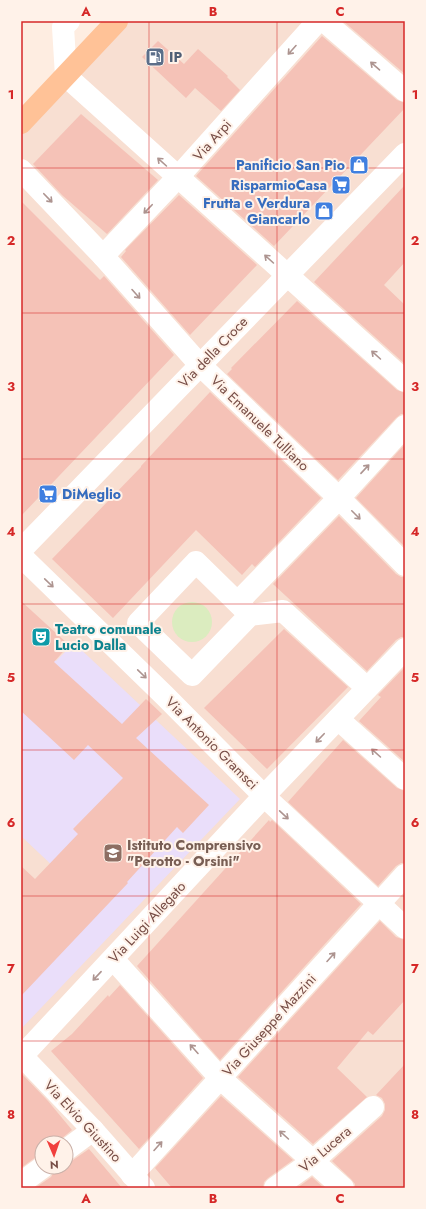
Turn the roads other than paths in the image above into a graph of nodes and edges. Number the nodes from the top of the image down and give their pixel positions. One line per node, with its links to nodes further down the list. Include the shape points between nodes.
1 (69, 21): 5 (street, via 63,27)
2 (117, 21): 5 (main road)
3 (318, 21): 10 (street, Via Arpi, one-way to 10)
4 (324, 21): 6 (street, one-way to 4)
5 (66, 76): 7 (main road); 10 (street, one-way to 5)
6 (405, 91)
7 (21, 123)
8 (405, 154): 12 (street, Via della Croce)
9 (21, 170): 11 (street, Via Emanuele Tulliano, one-way to 11)
10 (178, 177): 11 (street, Via Arpi, one-way to 11); 12 (street, one-way to 10)
11 (103, 256): 13 (street, Via Emanuele Tulliano, one-way to 13)
12 (287, 275): 13 (street, Via della Croce); 14 (street, one-way to 12)
13 (200, 365): 16 (street, Via Emanuele Tulliano); 17 (street, Via della Croce)
14 (405, 381)
15 (405, 426): 16 (street, one-way to 15)
16 (339, 498): 19 (street, Via Emanuele Tulliano, one-way to 19); 20 (street)
17 (21, 550)
18 (21, 556): 25 (street, Via Antonio Gramsci, one-way to 25)
19 (405, 565)
20 (244, 608): 20 (street, via 196,562 138,623 192,675); 22 (street, via 283,611)
21 (405, 649): 22 (street, Via Luigi Allegato)
22 (367, 688): 23 (street, Via Luigi Allegato)
23 (338, 719): 24 (street, one-way to 23); 25 (street, Via Luigi Allegato, one-way to 25)
24 (405, 779)
25 (264, 796): 27 (street, Via Antonio Gramsci, one-way to 27); 29 (street, Via Luigi Allegato)
26 (405, 875): 27 (street, Via Giuseppe Mazzini)
27 (379, 903): 28 (street, Via Antonio Gramsci); 31 (street, Via Giuseppe Mazzini, one-way to 27)
28 (405, 928)
29 (113, 959): 30 (street, Via Luigi Allegato, one-way to 30); 31 (street, one-way to 29)
30 (21, 1055): 33 (street, Via Elvio Giustino)
31 (220, 1078): 35 (street, one-way to 31); 37 (street, Via Giuseppe Mazzini, one-way to 31)
32 (373, 1107): 35 (street, Via Lucera)
33 (93, 1130): 34 (street); 37 (street, Via Elvio Giustino)
34 (74, 1144)
35 (313, 1161): 39 (street, Via Lucera); 40 (street)
36 (34, 1174): 38 (street)
37 (138, 1181)
38 (21, 1183)
39 (275, 1188)
40 (343, 1188)

